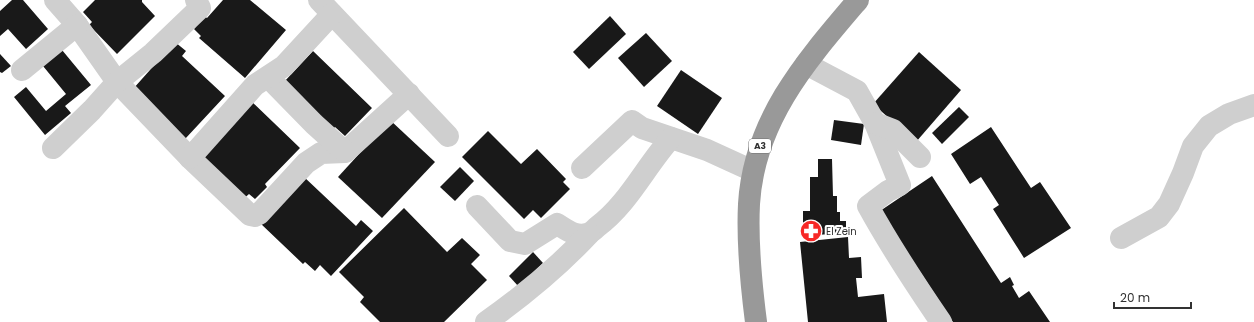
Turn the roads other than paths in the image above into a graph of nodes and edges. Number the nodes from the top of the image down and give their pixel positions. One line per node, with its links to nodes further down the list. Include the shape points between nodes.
1 (55, 0): 5 (street)
2 (858, 0): 6 (highway, A3)
3 (201, 3): 9 (street, via 153,53)
4 (326, 7): 8 (street, via 284,66); 10 (street)
5 (77, 25): 7 (street); 9 (street)
6 (806, 64): 12 (street, via 857,91); 20 (highway, A3, via 777,108 763,138)
7 (22, 70)
8 (268, 77): 16 (street); 18 (street, via 255,85)
9 (117, 82): 15 (street); 18 (street)
10 (409, 94): 13 (street); 16 (street)
11 (1254, 105): 23 (street, via 1229,114 1209,126 1193,146 1168,204 1158,217)
12 (875, 123): 17 (street, via 893,130); 26 (street, via 900,186 888,191 868,206 916,286)
13 (448, 136)
14 (671, 138): 19 (street, via 642,128 632,121); 20 (street, via 707,150); 22 (street, via 632,192 609,218)
15 (53, 148)
16 (345, 152): 18 (street, via 321,153 306,163 255,216 250,215)
17 (920, 157)
18 (190, 158)
19 (582, 168)
20 (753, 171): 25 (highway, A3, via 748,243)
21 (477, 206): 22 (street, via 510,241 525,244 556,224 576,235)
22 (589, 234): 24 (street, via 569,256)
23 (1121, 238)
24 (486, 322)
25 (756, 322)
26 (942, 322)

